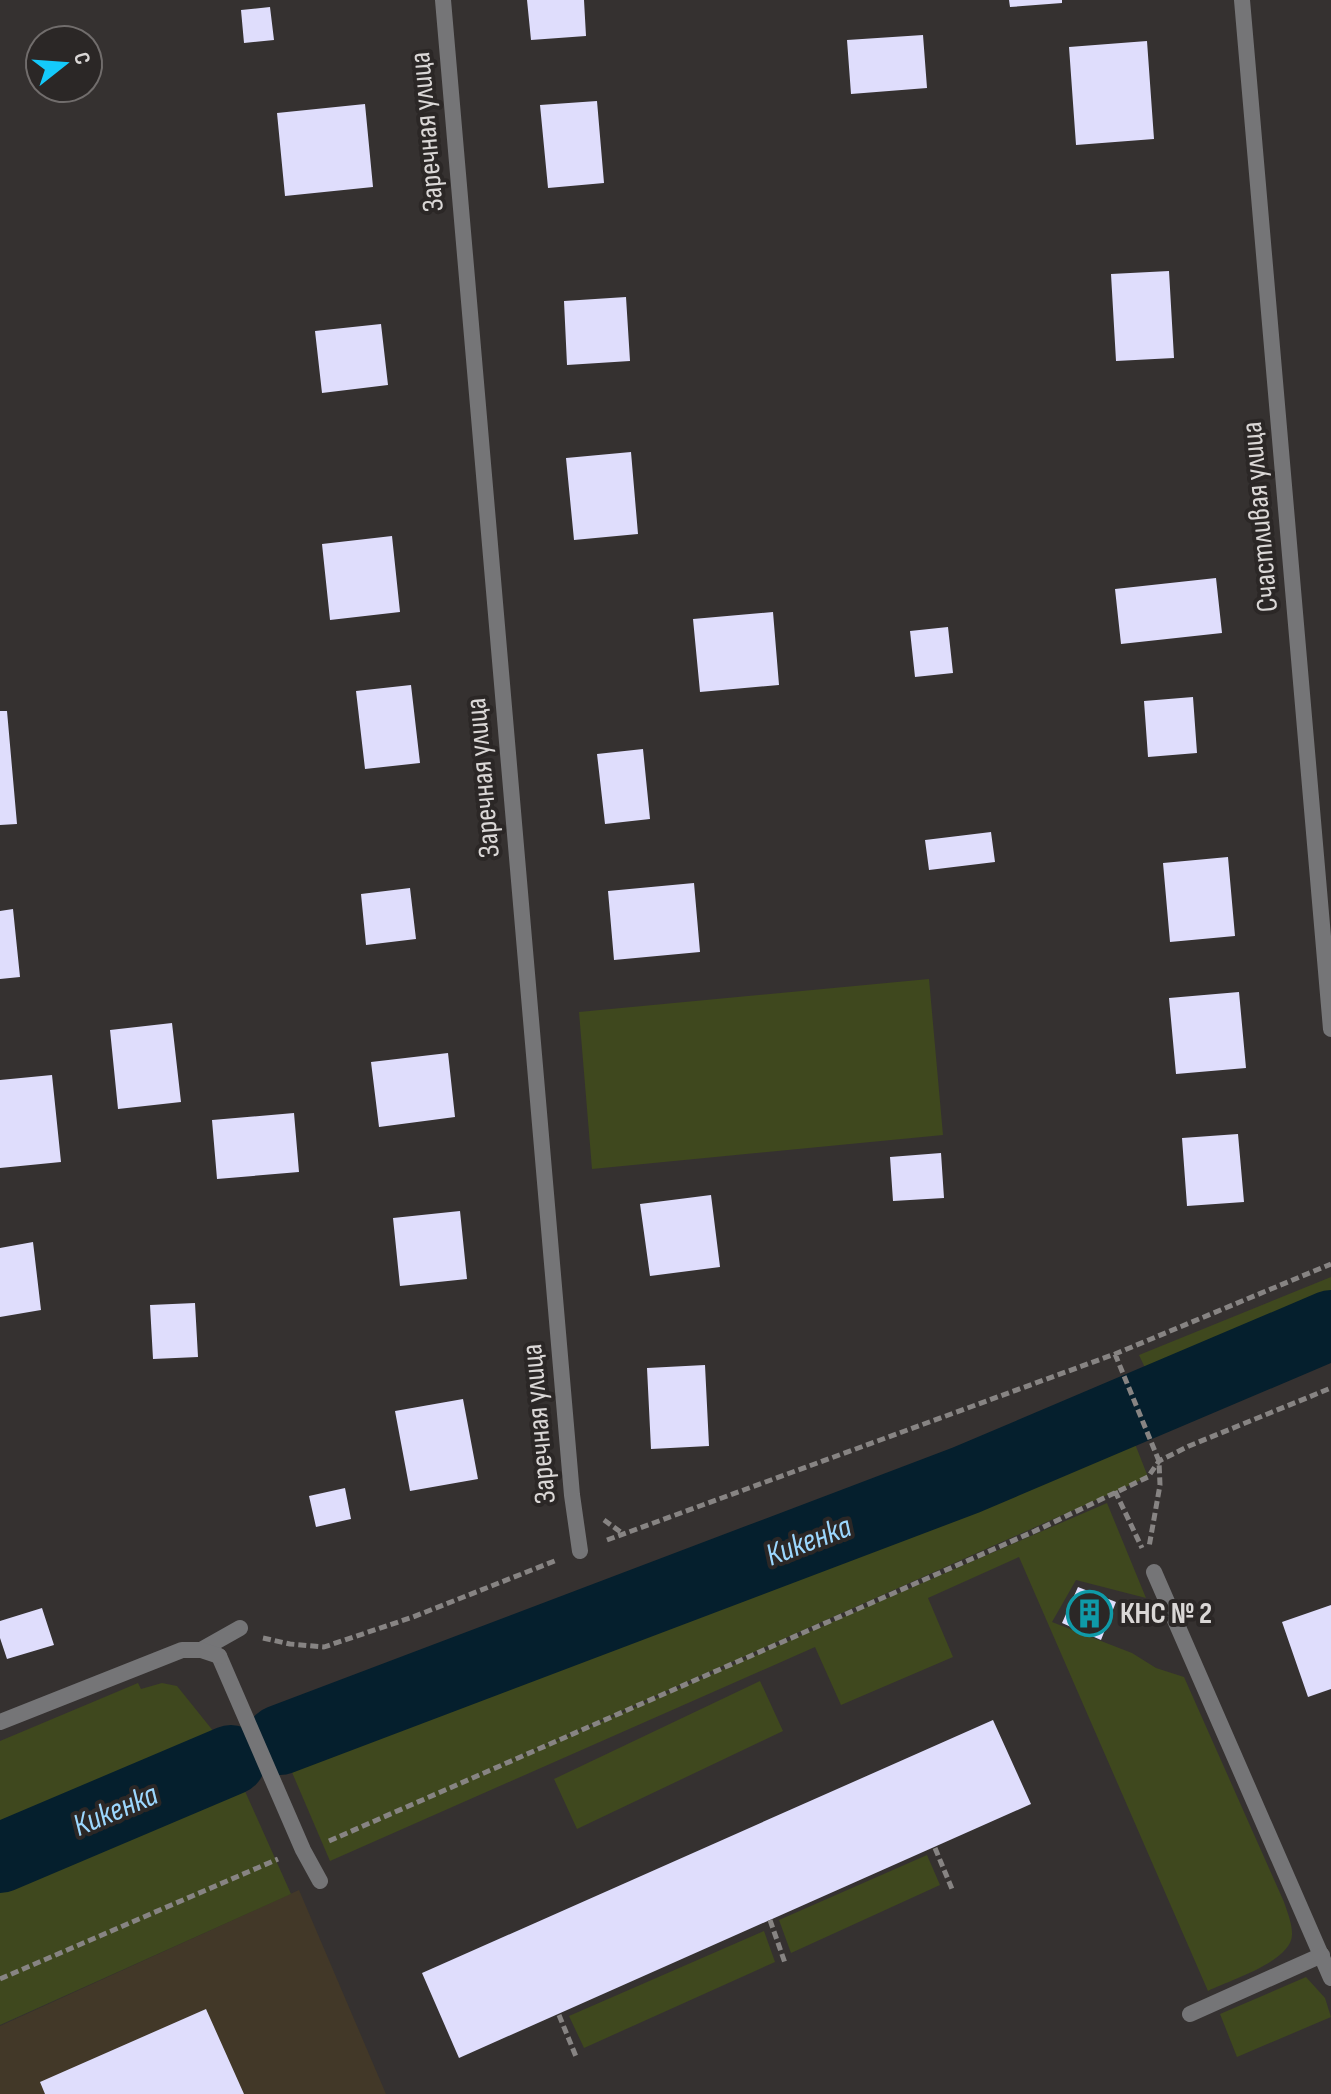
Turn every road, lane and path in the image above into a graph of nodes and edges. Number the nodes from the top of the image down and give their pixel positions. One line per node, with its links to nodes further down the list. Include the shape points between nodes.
1 (443, 0): 9 (street, Заречная улица)
2 (1242, 0): 3 (street, Счастливая улица)
3 (1331, 1029)
4 (1331, 1264): 5 (path)
5 (1115, 1354): 7 (path); 9 (path)
6 (1331, 1388): 7 (path)
7 (1159, 1461): 8 (path, via 1148,1477); 8 (path, via 1147,1559)
8 (1115, 1491): 15 (path, via 1035,1531)
9 (580, 1551): 12 (path, via 324,1647)
10 (1154, 1572): 21 (street)
11 (240, 1628): 13 (street)
12 (290, 1644)
13 (201, 1650): 14 (street, via 182,1650); 18 (street, via 219,1656)
14 (0, 1722)
15 (321, 1844)
16 (935, 1848): 19 (path)
17 (286, 1854): 24 (path)
18 (320, 1881)
19 (952, 1889)
20 (770, 1920): 22 (path)
21 (1322, 1955): 23 (street); 25 (street)
22 (785, 1963)
23 (1331, 1978)
24 (0, 1979)
25 (1190, 2014)
26 (559, 2015): 27 (path)
27 (577, 2059)

